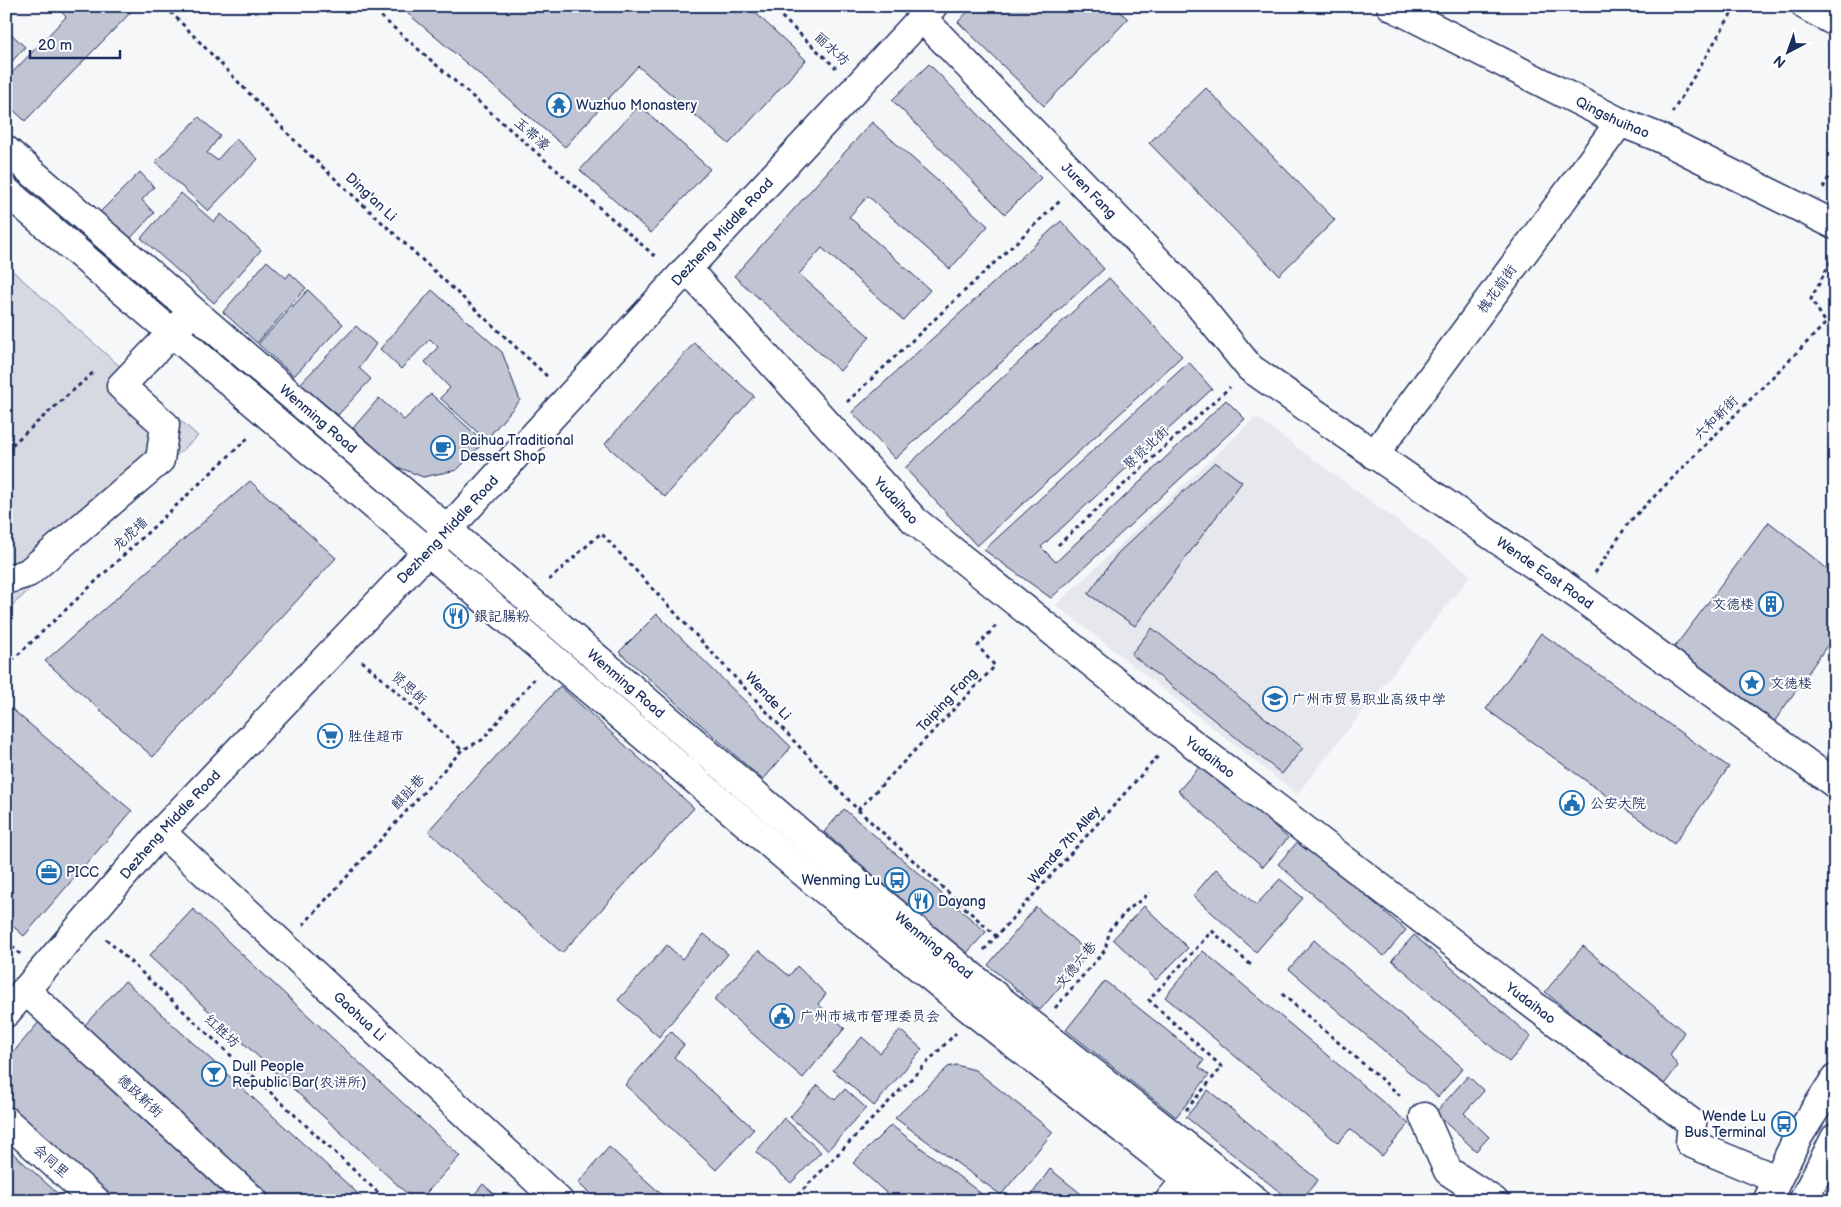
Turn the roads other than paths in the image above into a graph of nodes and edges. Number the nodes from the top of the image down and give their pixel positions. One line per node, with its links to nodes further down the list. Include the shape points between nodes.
1 (1392, 6): 5 (main road, Qingshuihao)
2 (1806, 6): 4 (main road)
3 (928, 12): 9 (main road, Dezheng Middle Road); 12 (main road, Juren Fang, via 1080,182 1190,294)
4 (1835, 22)
5 (1620, 122): 8 (main road, Qingshuihao, via 1658,137); 13 (main road, 槐花前街)
6 (6, 150): 10 (main road, Wenming Road)
7 (6, 191): 11 (main road, Wenming Road)
8 (1835, 225)
9 (684, 274): 14 (main road, Dezheng Middle Road); 26 (main road, Yudaihao, via 827,422 914,520 1179,733 1692,1123 1690,1143)
10 (192, 312): 11 (main road); 14 (main road, Wenming Road)
11 (172, 334): 15 (main road, Wenming Road); 16 (main road, via 121,386 165,425 160,460 28,573)
12 (1250, 368): 13 (main road, Wende East Road)
13 (1374, 455): 17 (main road, Wende East Road, via 1579,596)
14 (448, 530): 15 (main road, Dezheng Middle Road); 25 (main road, Wenming Road, via 856,881 1168,1132)
15 (428, 551): 18 (main road, Dezheng Middle Road); 25 (main road, Wenming Road, via 816,883 975,1013)
16 (6, 580)
17 (1835, 784)
18 (161, 832): 19 (main road, Dezheng Middle Road); 29 (main road, Gaohua Li)
19 (25, 990): 20 (main road, Dezheng Middle Road); 28 (main road, 德政新街)
20 (6, 1013)
21 (1835, 1079): 26 (main road, via 1816,1105)
22 (1424, 1117): 33 (main road, via 1448,1171)
23 (6, 1121): 27 (main road, 会同里)
24 (1835, 1138): 34 (main road)
25 (1195, 1170): 30 (main road); 31 (main road, Wenming Road); 32 (main road, Wenming Road)
26 (1772, 1190)
27 (96, 1201)
28 (254, 1201)
29 (559, 1201)
30 (1169, 1201)
31 (1214, 1201)
32 (1256, 1201)
33 (1494, 1201)
34 (1804, 1201)

